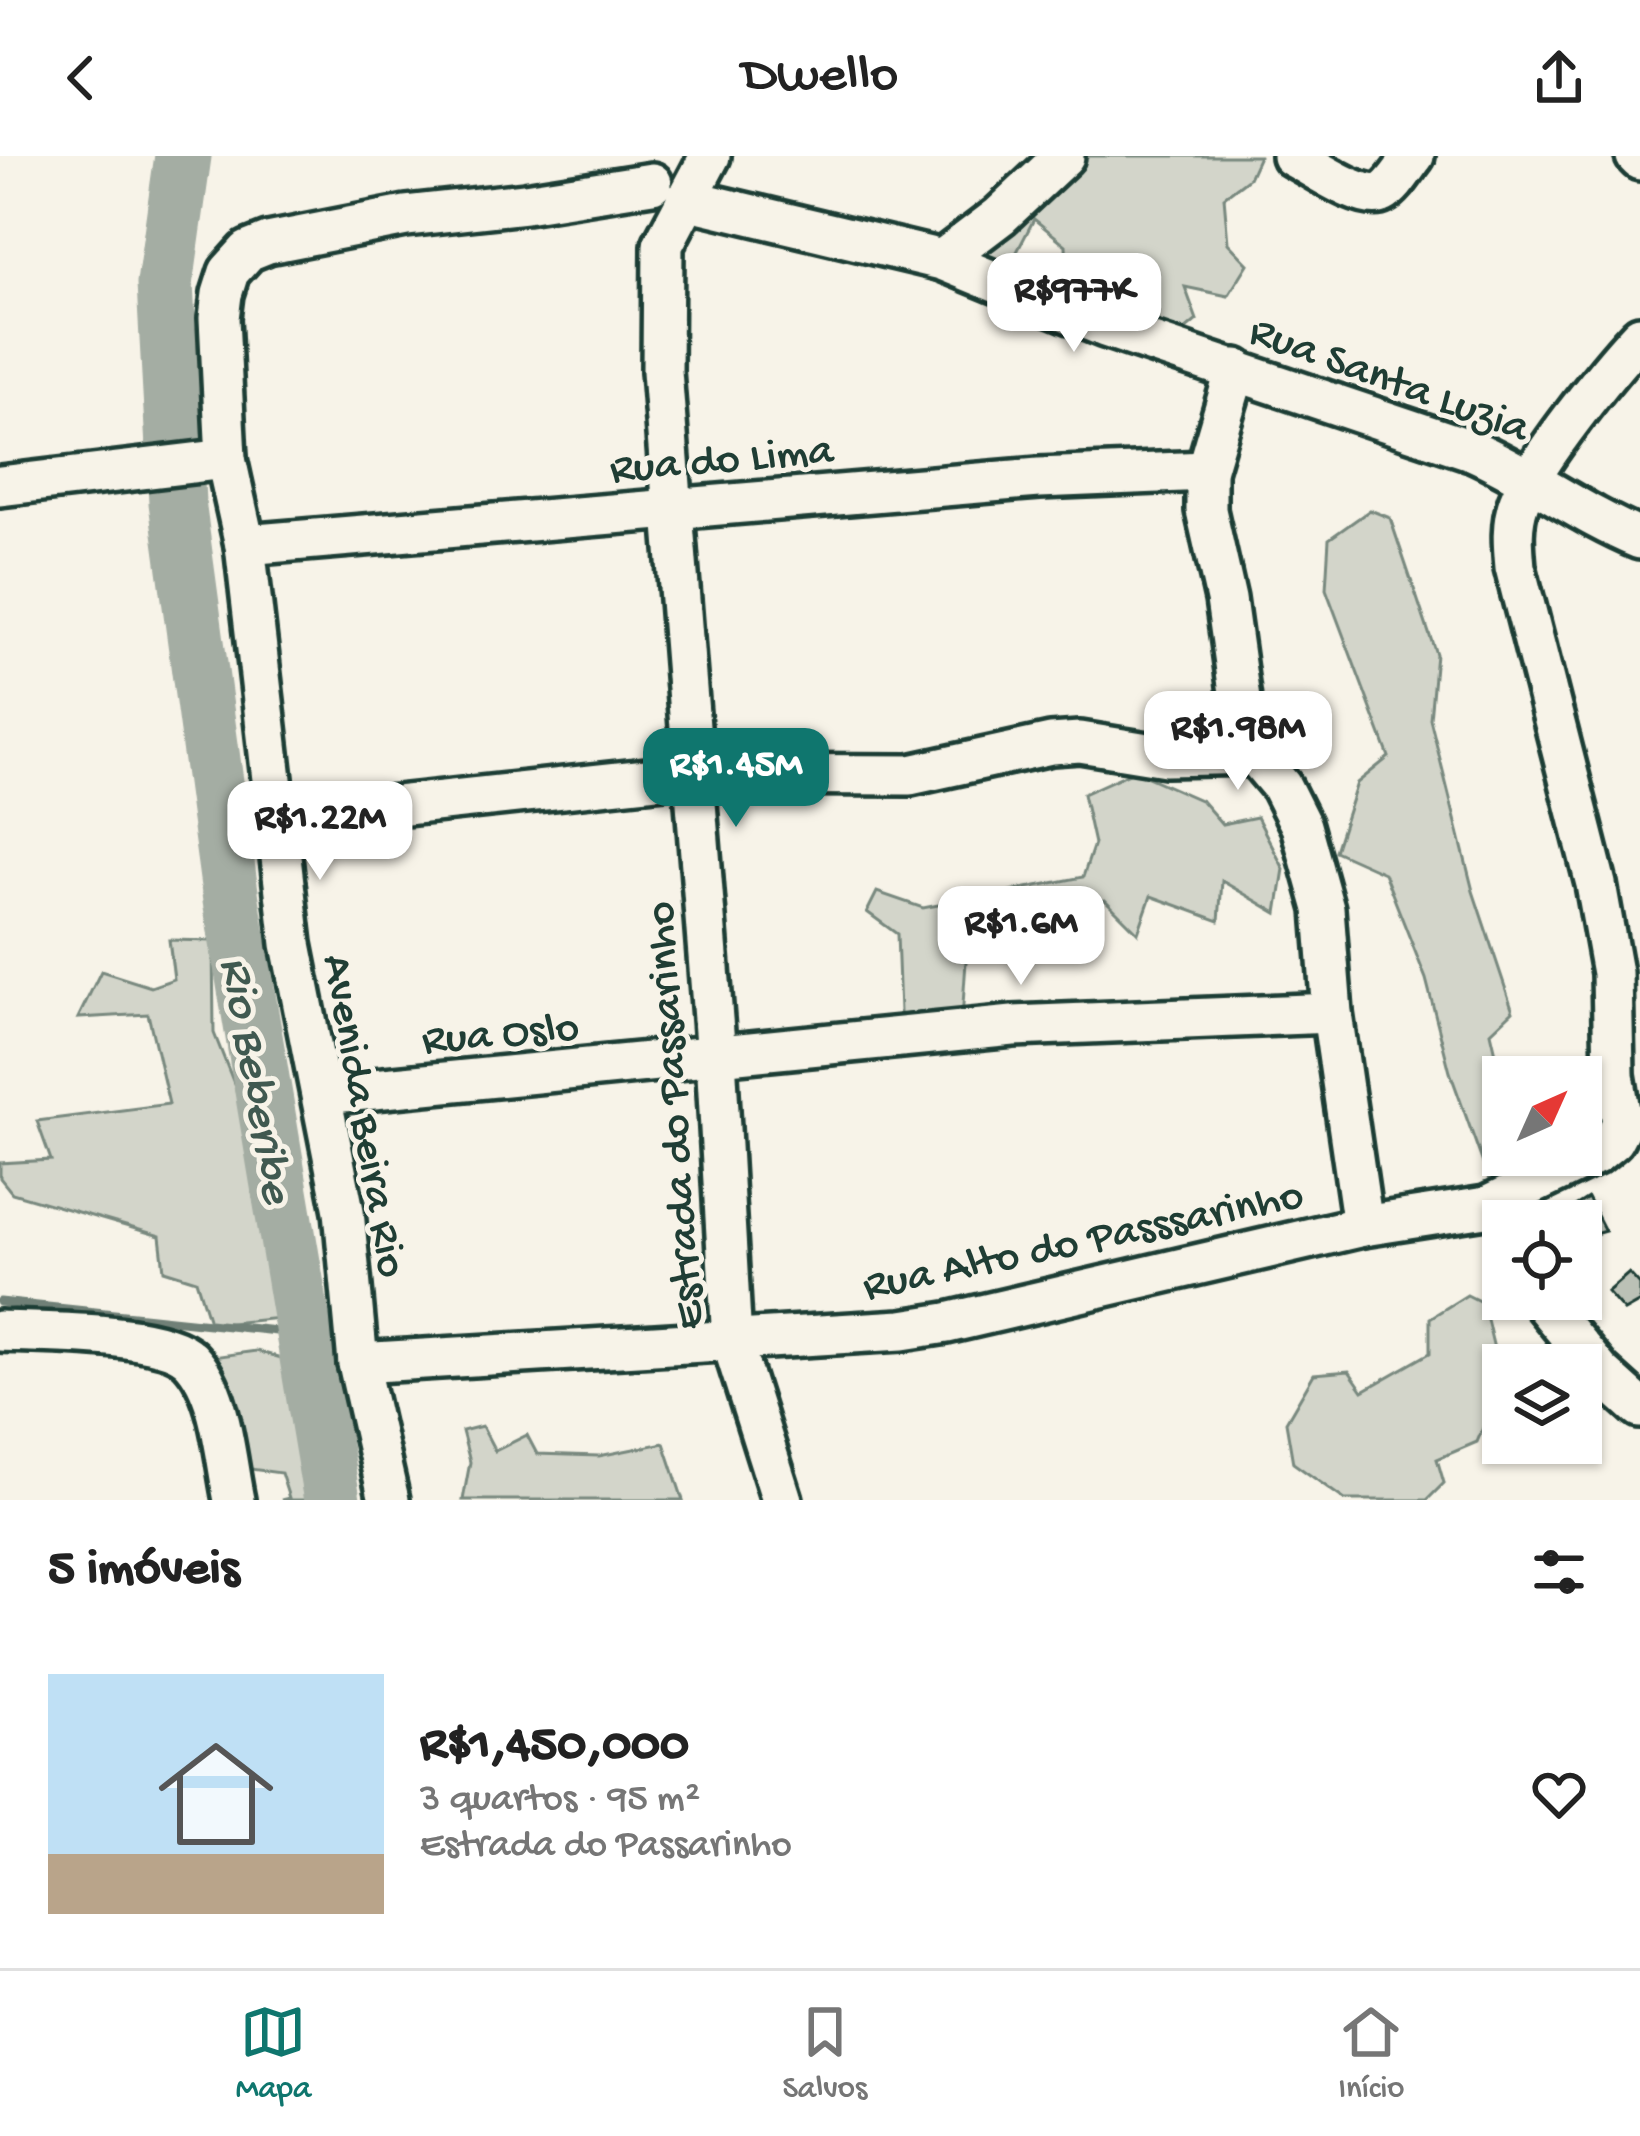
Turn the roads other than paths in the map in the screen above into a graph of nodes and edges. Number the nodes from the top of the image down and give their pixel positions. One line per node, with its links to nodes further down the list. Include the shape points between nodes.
1 (710, 156): 5 (street, Estrada do Passarinho)
2 (1064, 156): 7 (street)
3 (1292, 156): 4 (street, via 1372,195 1383,193)
4 (1414, 156)
5 (662, 179): 6 (street, Rua Santa Luzia, via 406,216); 7 (street, Rua Santa Luzia); 14 (street, Estrada do Passarinho)
6 (248, 251): 10 (street, Avenida Beira Rio, via 230,272 219,318)
7 (942, 260): 9 (street, Rua Santa Luzia, via 1105,327)
8 (1640, 336): 12 (street)
9 (1236, 369): 11 (street); 12 (street, Rua Santa Luzia)
10 (219, 459): 13 (street); 16 (street, Avenida Beira Rio)
11 (1206, 471): 14 (street, Rua do Lima); 17 (street, via 1205,510)
12 (1531, 477): 15 (street, Rua Santa Luzia); 23 (street, via 1517,507 1516,567 1596,884 1612,973 1614,1075)
13 (0, 486)
14 (671, 507): 16 (street, Rua do Lima); 18 (street, Estrada do Passarinho)
15 (1640, 539)
16 (244, 545): 19 (street, Avenida Beira Rio)
17 (1254, 754): 18 (street, via 1166,756 1080,742 910,775); 20 (street, via 1281,786 1317,875)
18 (693, 774): 19 (street); 21 (street, Estrada do Passarinho)
19 (276, 819): 22 (street, Avenida Beira Rio)
20 (1332, 1013): 21 (street, Rua Oslo, via 1013,1026); 26 (street)
21 (716, 1057): 22 (street, Rua Oslo); 29 (street, Estrada do Passarinho)
22 (322, 1094): 30 (street, Avenida Beira Rio, via 344,1211)
23 (1631, 1125): 24 (street, Rua Alto do Passsarinho)
24 (1529, 1200)
25 (1482, 1223): 26 (street, Rua Alto do Passsarinho)
26 (1363, 1226): 29 (street, Rua Alto do Passsarinho, via 947,1323)
27 (1557, 1320): 31 (street)
28 (0, 1330): 32 (street, via 130,1339 189,1358 212,1401)
29 (731, 1342): 30 (street, Rua Alto do Passsarinho); 34 (street, Estrada do Passarinho)
30 (358, 1364): 33 (street, Avenida Beira Rio)
31 (1640, 1408)
32 (234, 1500)
33 (389, 1500)
34 (782, 1500)

